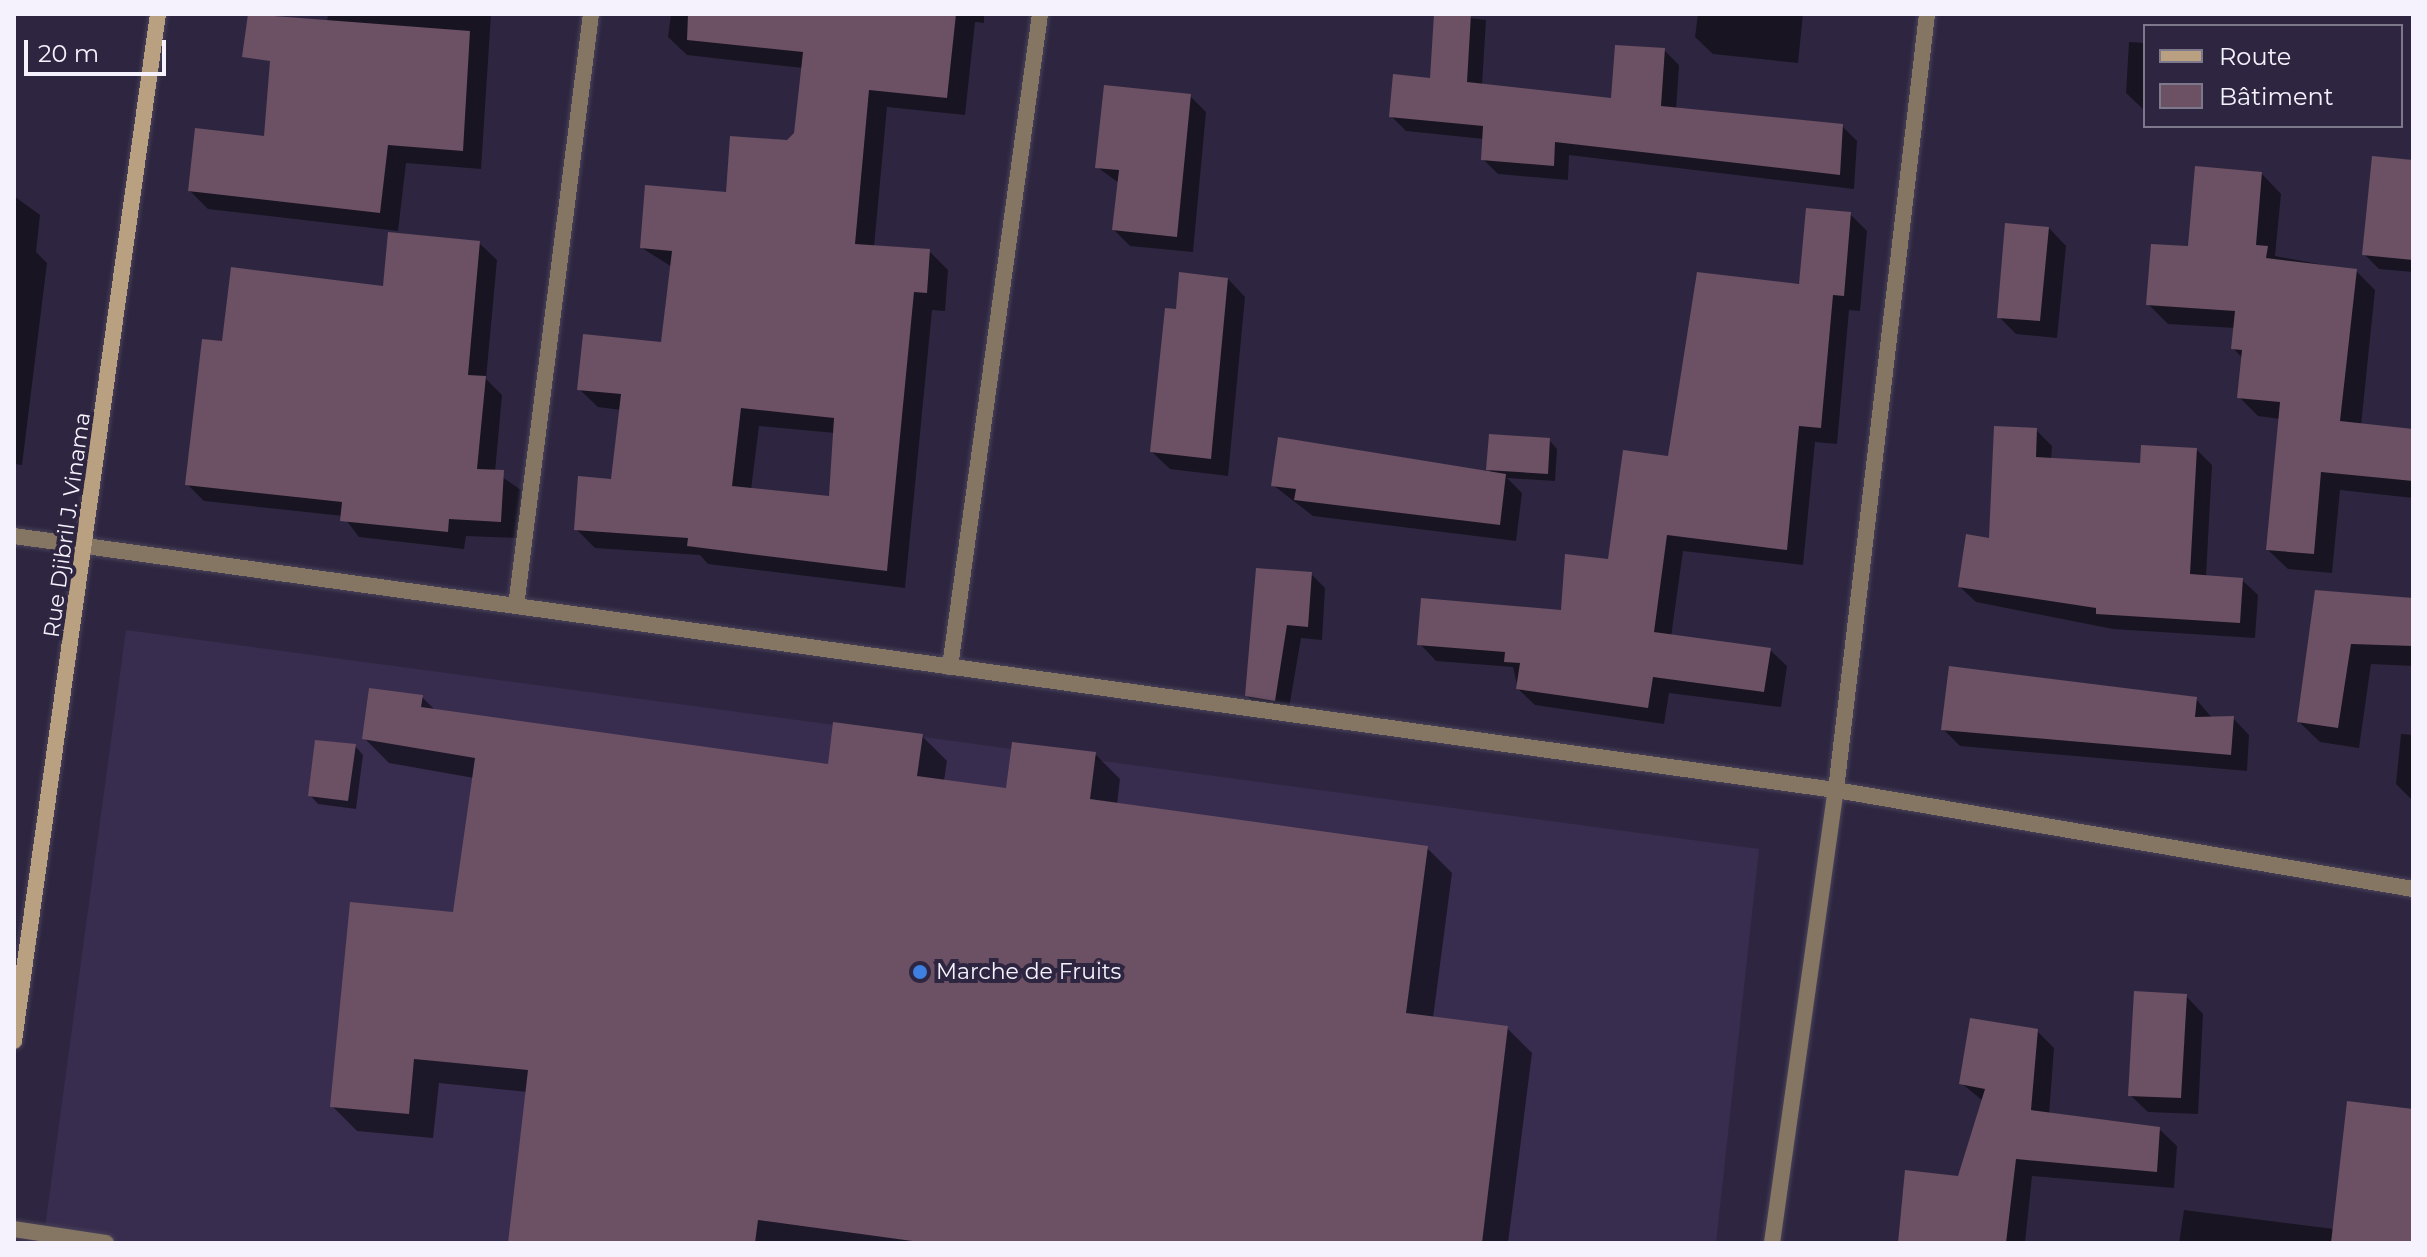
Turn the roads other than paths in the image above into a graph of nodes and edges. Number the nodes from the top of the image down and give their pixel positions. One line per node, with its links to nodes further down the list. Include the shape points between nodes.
1 (158, 14): 6 (street, Rue Djibril J. Vinama)
2 (591, 14): 7 (street)
3 (1040, 14): 8 (street)
4 (1927, 14): 9 (street)
5 (14, 536): 6 (street)
6 (87, 546): 7 (street); 11 (street, Rue Djibril J. Vinama)
7 (516, 606): 8 (street)
8 (950, 667): 9 (street)
9 (1836, 790): 10 (street); 14 (street)
10 (2413, 889)
11 (14, 1041)
12 (14, 1229): 13 (street)
13 (106, 1243)
14 (1772, 1243)

